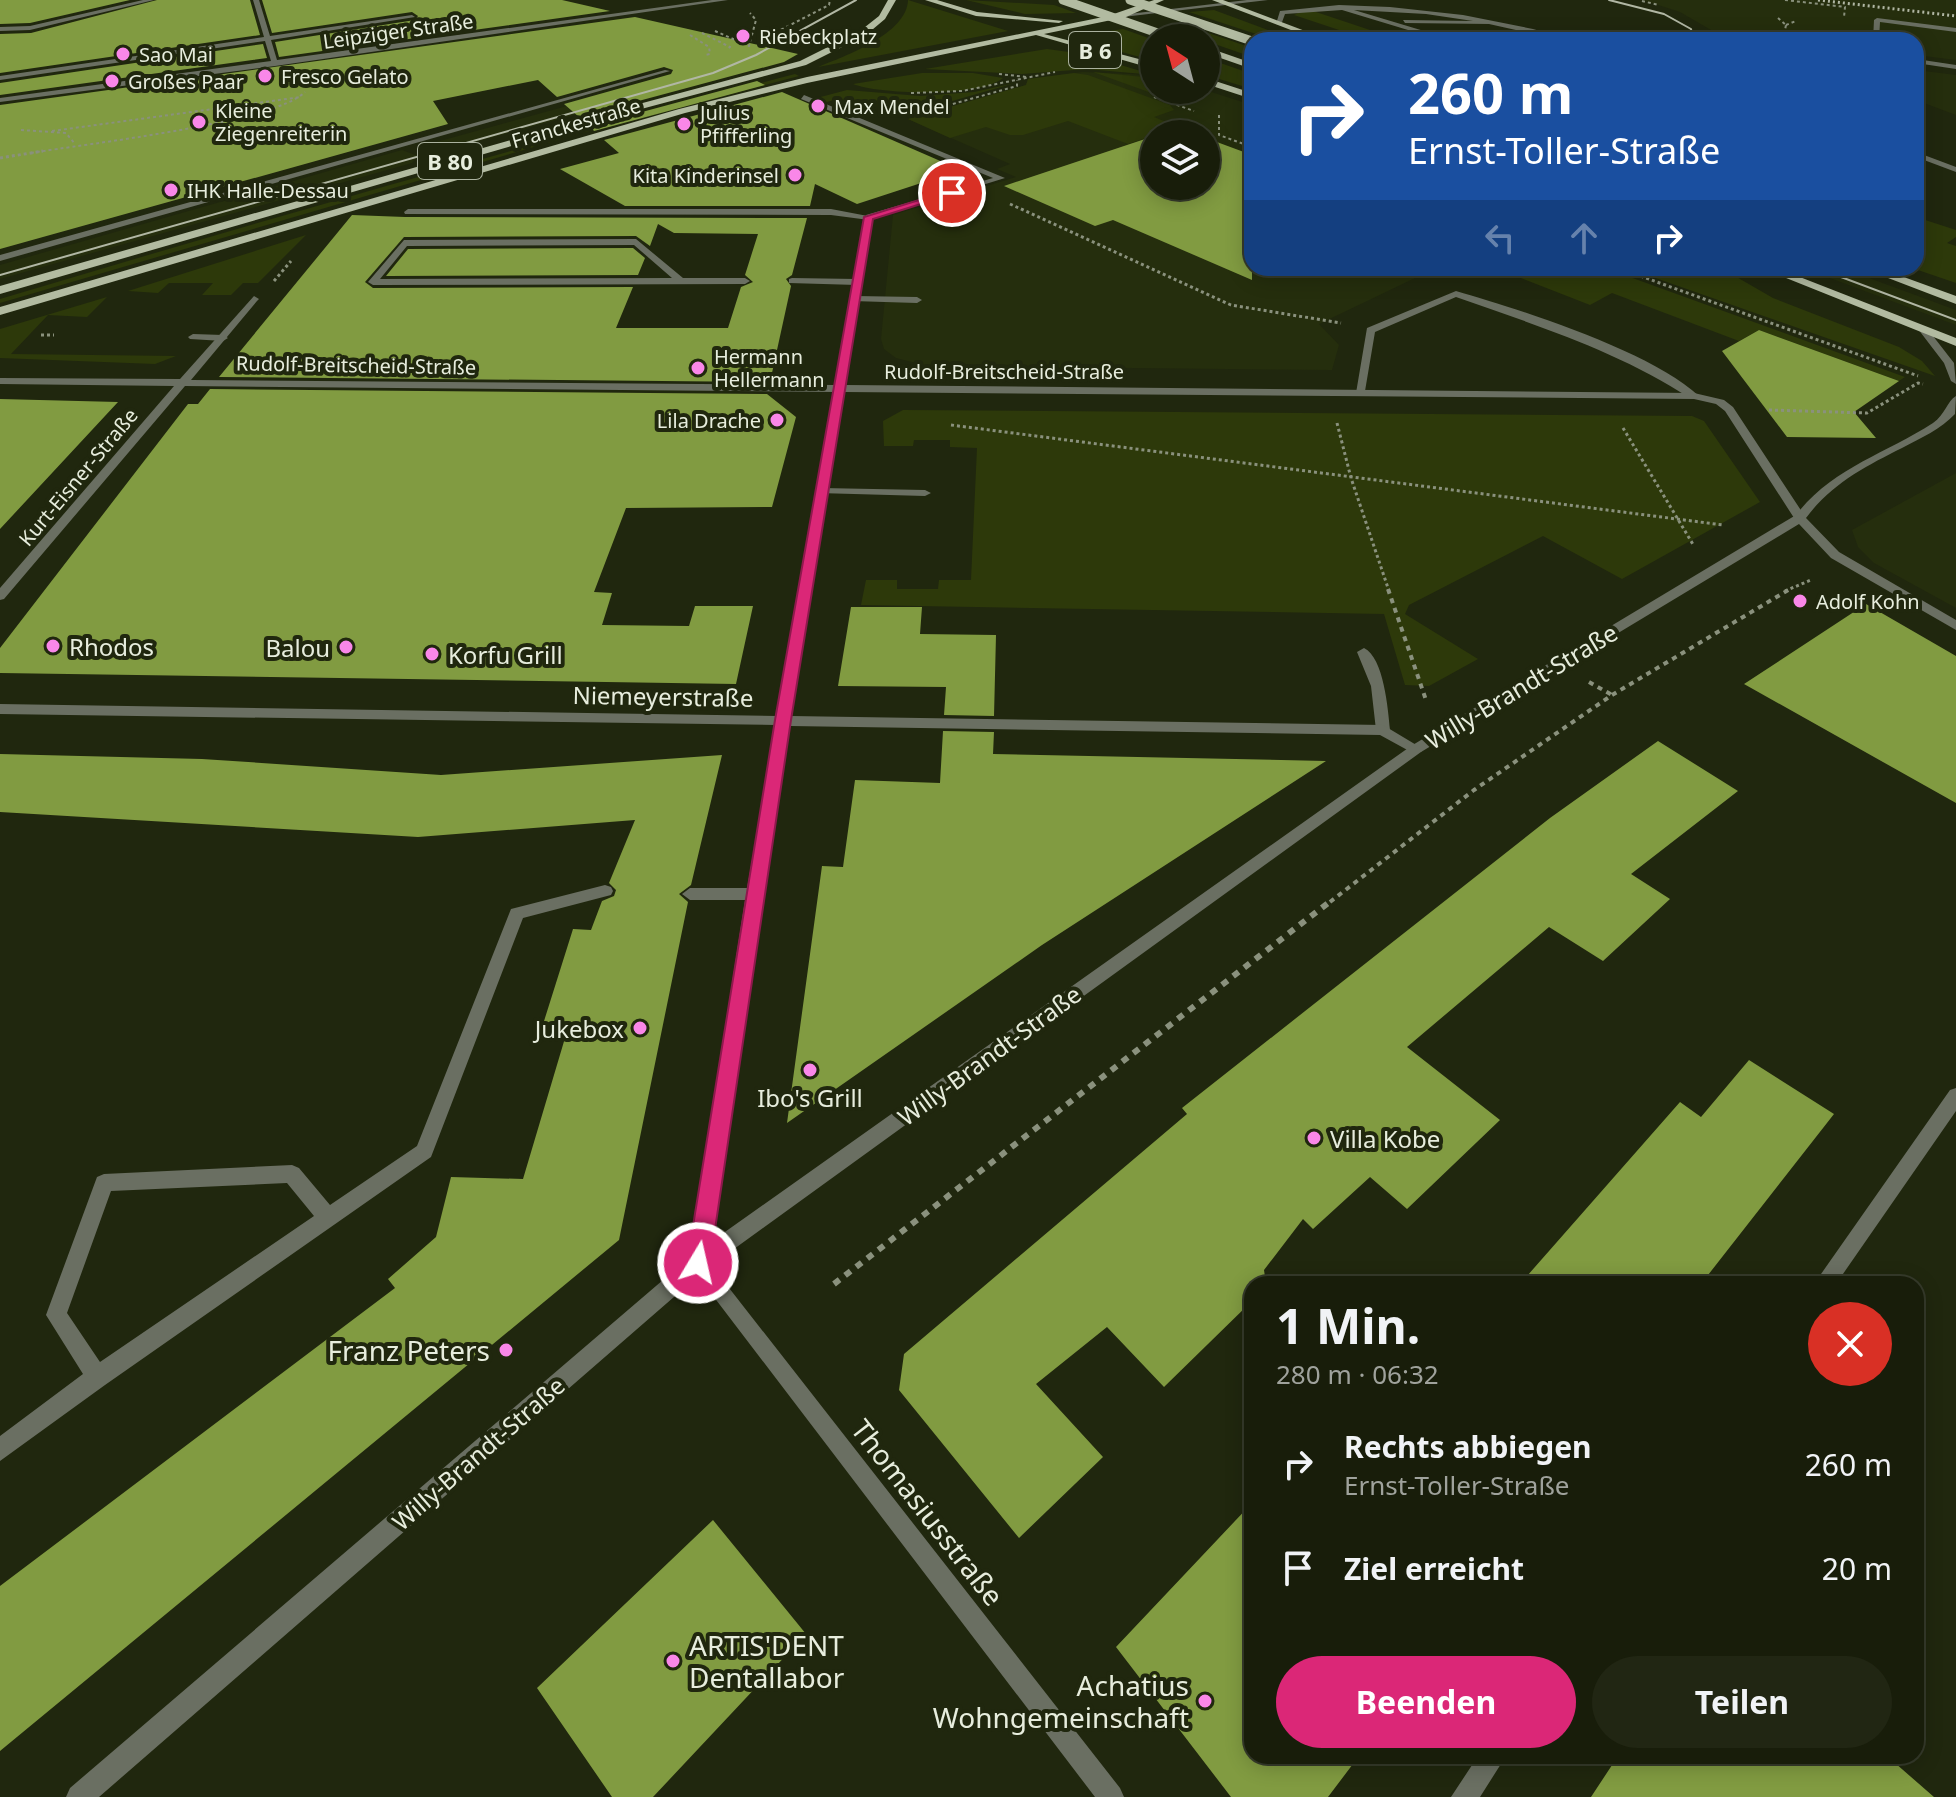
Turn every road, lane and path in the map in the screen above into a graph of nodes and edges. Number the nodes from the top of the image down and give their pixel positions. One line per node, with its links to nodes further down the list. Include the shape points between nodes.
1 (151, 0): 34 (street)
2 (256, 0): 46 (street)
3 (725, 0): 52 (street, Leipziger Straße, via 298,65)
4 (830, 0): 47 (path)
5 (929, 0): 18 (main road, B 6)
6 (1063, 0): 32 (main road, bridge)
7 (1130, 0): 45 (main road, B 6, bridge)
8 (1160, 0): 22 (main road, B 80)
9 (1216, 0): 16 (main road)
10 (1265, 0): 16 (street)
11 (1785, 0): 14 (path)
12 (1305, 1): 15 (street)
13 (887, 2): 83 (main road, Franckestraße / B 80, via 863,33 803,63)
14 (1790, 2): 29 (path, via 1845,7)
15 (1327, 3): 17 (street); 20 (street, via 1435,3); 30 (street, via 1282,12)
16 (1226, 4): 22 (street); 30 (main road)
17 (1338, 7): 19 (street); 20 (street)
18 (956, 10): 22 (main road, B 80, via 1038,21); 44 (main road, B 6)
19 (1348, 10): 21 (street); 39 (street, via 1341,14)
20 (1463, 10): 23 (street)
21 (1361, 14): 23 (street); 26 (street)
22 (1123, 15): 44 (main road, Franckestraße / B 80)
23 (1485, 16): 28 (street)
24 (412, 17): 46 (street)
25 (1778, 18): 31 (path)
26 (1384, 20): 28 (street); 33 (street)
27 (1796, 21): 31 (path)
28 (1510, 23): 35 (street)
29 (1843, 23)
30 (1279, 24): 38 (main road)
31 (1786, 25): 42 (path)
32 (1140, 27)
33 (1408, 28): 35 (street); 40 (street)
34 (0, 29)
35 (1533, 30): 41 (street)
36 (1956, 30): 43 (street, via 1877,20)
37 (685, 32): 54 (path, via 704,43 710,54)
38 (1302, 32)
39 (1397, 32)
40 (1421, 32)
41 (1540, 32)
42 (1785, 32)
43 (1876, 32)
44 (1035, 34): 49 (main road, B 6); 88 (main road, Franckestraße / B 80, via 682,111)
45 (1244, 38)
46 (267, 39): 52 (street); 56 (street)
47 (749, 46)
48 (1220, 55): 51 (main road)
49 (1140, 62)
50 (1924, 62): 53 (street)
51 (1244, 63)
52 (275, 64): 62 (street, Leipziger Straße)
53 (1956, 67)
54 (667, 71): 75 (street, Franckestraße)
55 (1057, 72): 57 (path)
56 (0, 78)
57 (1017, 80): 59 (path, via 962,91); 63 (path, via 1017,86)
58 (1220, 86): 60 (main road)
59 (901, 93)
60 (1244, 93)
61 (804, 97): 63 (street)
62 (0, 100)
63 (876, 126): 72 (street, via 1001,178)
64 (11, 129): 65 (path)
65 (52, 131): 67 (path, via 66,133); 67 (path, via 301,97 257,115)
66 (1220, 135): 68 (path)
67 (75, 144): 69 (path)
68 (1244, 144)
69 (0, 156)
70 (1924, 157): 71 (street)
71 (1956, 170)
72 (973, 188): 74 (street); 89 (path, via 1231,305)
73 (408, 212): 74 (street, via 831,212)
74 (869, 217): 82 (street)
75 (0, 258)
76 (1640, 276): 94 (path)
77 (1787, 276): 90 (main road)
78 (1890, 276): 87 (main road)
79 (680, 281): 79 (street, via 649,282 373,282 404,243 636,242); 80 (street)
80 (745, 281)
81 (792, 281): 82 (street)
82 (857, 282): 85 (street)
83 (0, 290)
84 (254, 299): 92 (street, Kurt-Eisner-Straße)
85 (855, 299): 86 (street); 99 (street)
86 (917, 300)
87 (1956, 300)
88 (1, 311)
89 (1353, 325)
90 (1923, 329): 93 (main road); 97 (street)
91 (193, 337): 92 (street)
92 (223, 338): 96 (street, Kurt-Eisner-Straße)
93 (1956, 342)
94 (1914, 375)
95 (0, 381): 96 (street, Rudolf-Breitscheid-Straße)
96 (183, 381): 99 (street, Rudolf-Breitscheid-Straße); 115 (street, Kurt-Eisner-Straße)
97 (1956, 381)
98 (1918, 383): 105 (path, via 1867,413)
99 (840, 388): 100 (street, Rudolf-Breitscheid-Straße); 108 (street)
100 (1328, 391): 101 (street, Rudolf-Breitscheid-Straße); 107 (path)
101 (1360, 391): 102 (street, Rudolf-Breitscheid-Straße); 103 (street, via 1370,330 1456,294 1607,348 1660,372)
102 (1605, 395): 103 (street, Rudolf-Breitscheid-Straße); 111 (path)
103 (1694, 396): 110 (street, Rudolf-Breitscheid-Straße, via 1729,409)
104 (1956, 399): 110 (street, Willy-Brandt-Straße, via 1950,414 1844,476)
105 (1760, 410)
106 (947, 424): 107 (path)
107 (1351, 478): 111 (path); 120 (path)
108 (822, 491): 109 (street); 122 (street)
109 (925, 493)
110 (1800, 518): 116 (street, Rudolf-Breitscheid-Straße, via 1835,555); 124 (street, Willy-Brandt-Straße)
111 (1678, 519): 112 (path); 113 (path)
112 (1731, 526)
113 (1695, 547)
114 (1817, 577): 119 (path, via 1781,592)
115 (0, 596)
116 (1956, 626)
117 (1364, 652): 123 (street, via 1378,686)
118 (1582, 678): 119 (path)
119 (1612, 695): 132 (path, via 1474,790)
120 (1426, 700)
121 (0, 709): 122 (street, Niemeyerstraße)
122 (783, 720): 123 (street, Niemeyerstraße); 127 (street)
123 (1383, 730): 124 (street, Niemeyerstraße)
124 (1416, 749): 130 (street, Willy-Brandt-Straße)
125 (605, 891): 129 (street, via 517,913 424,1151)
126 (690, 894): 127 (street)
127 (754, 894): 130 (street)
128 (1956, 1096): 131 (street)
129 (328, 1218): 133 (street); 133 (street, via 292,1174 104,1183 56,1315)
130 (698, 1263): 136 (street, Willy-Brandt-Straße); 137 (street, Thomasiusstraße)
131 (1830, 1276)
132 (834, 1284)
133 (97, 1377): 134 (street)
134 (0, 1450)
135 (1487, 1764): 138 (street)
136 (79, 1797)
137 (1111, 1797)
138 (1464, 1797)

